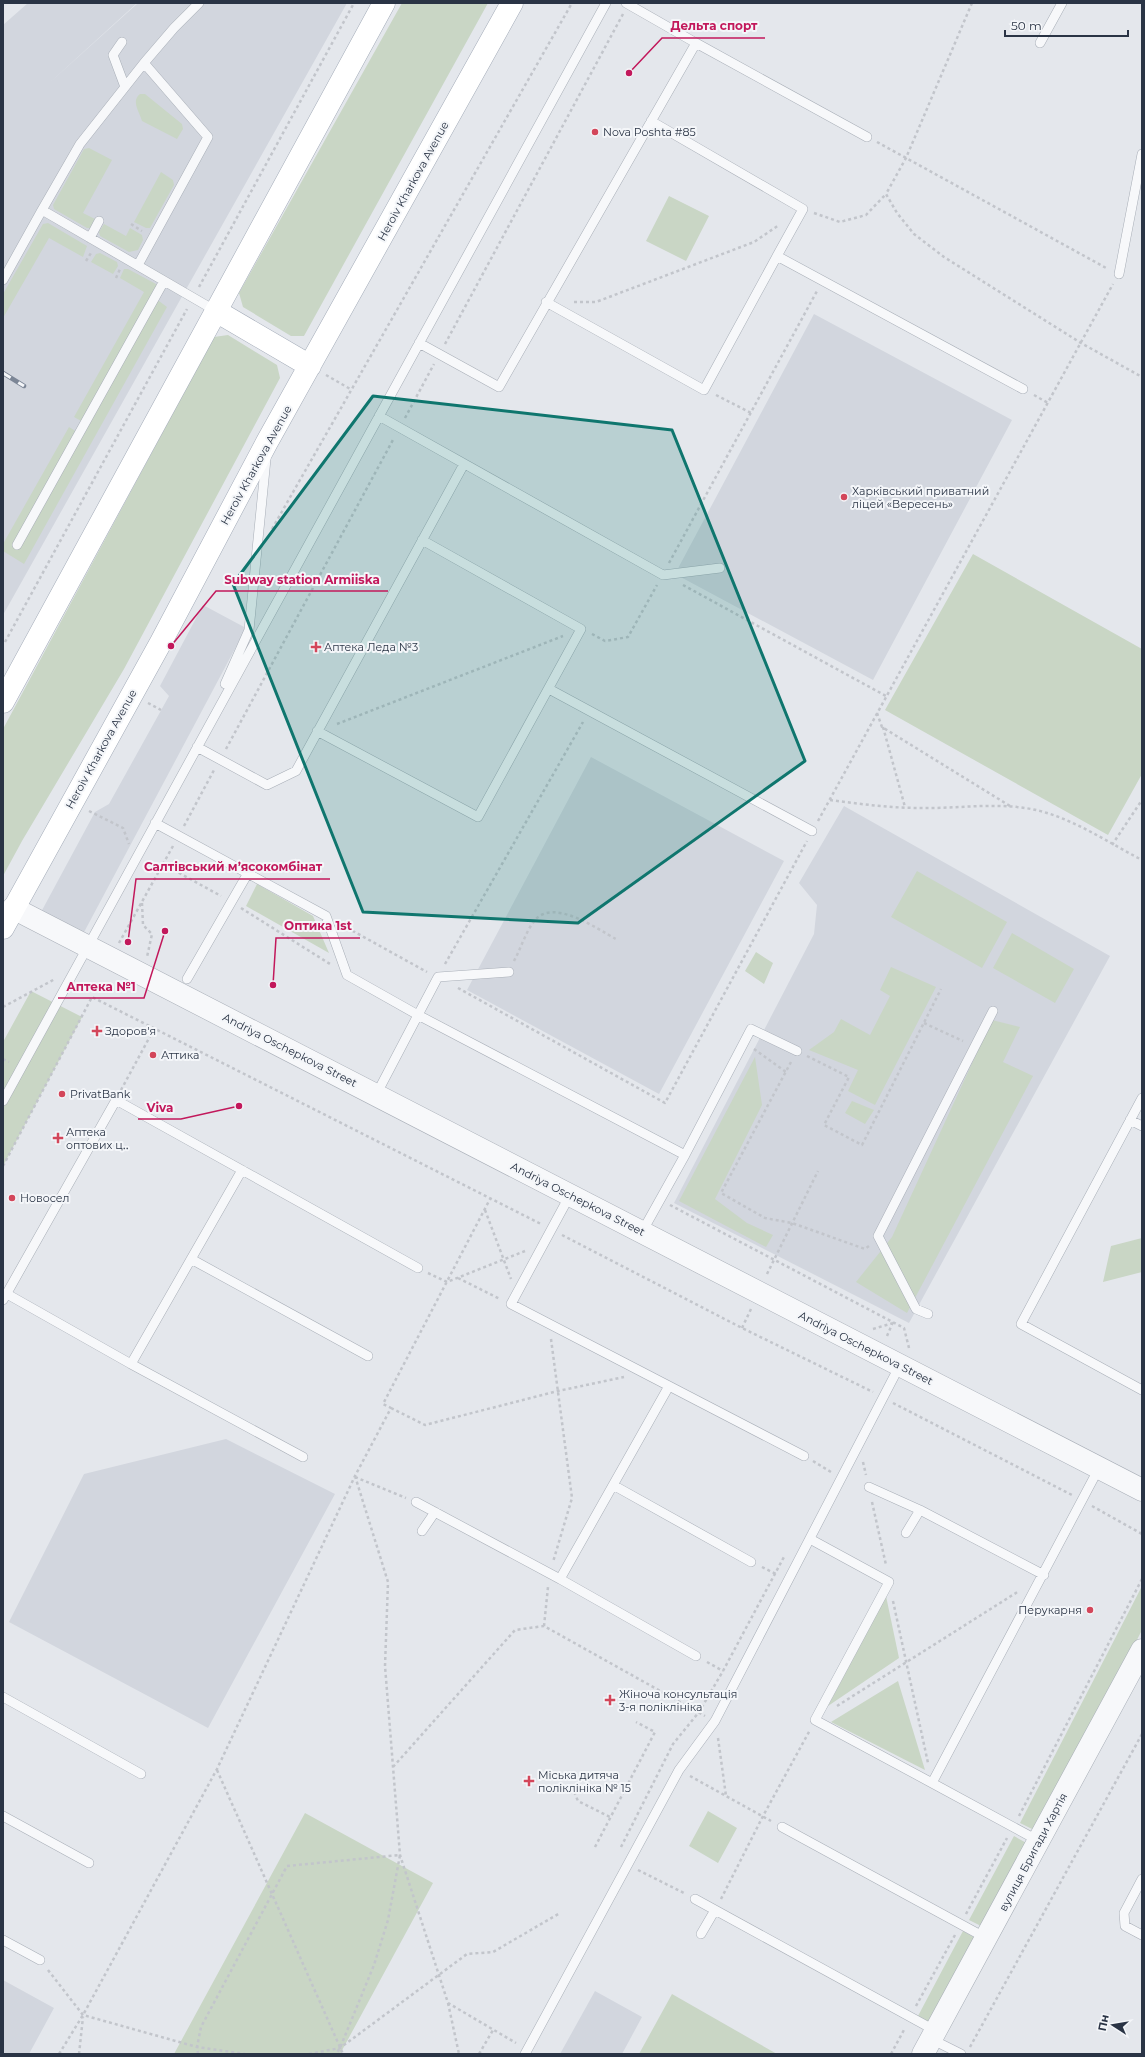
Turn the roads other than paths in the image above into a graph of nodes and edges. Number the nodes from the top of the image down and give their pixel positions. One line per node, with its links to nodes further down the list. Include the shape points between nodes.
1 (199, 3): 10 (lane)
2 (384, 3): 24 (main road)
3 (512, 3): 26 (main road, Heroiv Kharkova Avenue)
4 (606, 3): 25 (lane)
5 (1062, 3): 9 (lane)
6 (627, 4): 8 (lane)
7 (122, 42): 11 (lane, via 113,55)
8 (696, 43): 12 (lane); 13 (lane)
9 (1040, 43)
10 (144, 63): 11 (lane); 19 (lane, via 208,138)
11 (124, 87): 15 (lane, via 80,144)
12 (651, 121): 18 (lane, via 803,209); 23 (lane)
13 (867, 137)
14 (1142, 154): 20 (lane)
15 (42, 210): 17 (lane); 21 (lane)
16 (99, 221): 17 (lane)
17 (90, 238): 19 (lane)
18 (777, 256): 23 (lane, via 704,390); 27 (lane)
19 (138, 265): 22 (lane)
20 (1119, 274)
21 (3, 280)
22 (164, 281): 24 (lane); 32 (lane)
23 (546, 302): 25 (lane, via 499,387)
24 (216, 311): 26 (main road); 35 (main road)
25 (419, 343): 28 (lane)
26 (310, 366): 29 (main road, Heroiv Kharkova Avenue)
27 (1023, 389)
28 (379, 416): 30 (lane); 37 (lane)
29 (268, 442): 37 (lane, via 248,630); 42 (main road, Heroiv Kharkova Avenue, via 161,642)
30 (464, 464): 31 (lane); 33 (lane, via 663,575)
31 (422, 540): 34 (lane, via 581,629); 36 (lane)
32 (17, 545)
33 (720, 568)
34 (549, 689): 36 (lane, via 478,817); 40 (lane)
35 (3, 702)
36 (318, 731): 38 (lane, via 296,771 267,785)
37 (204, 734): 38 (lane)
38 (197, 748): 39 (lane)
39 (155, 823): 41 (lane); 44 (lane)
40 (812, 831)
41 (248, 873): 46 (lane); 48 (lane, via 326,916 347,975)
42 (13, 908): 43 (main road, Heroiv Kharkova Avenue); 44 (street, Andriya Oschepkova Street)
43 (3, 928)
44 (88, 946): 50 (street, Andriya Oschepkova Street); 52 (lane)
45 (509, 972): 48 (lane, via 438,978)
46 (187, 978)
47 (993, 1011): 62 (lane, via 878,1236 916,1309)
48 (418, 1015): 50 (lane); 55 (lane)
49 (797, 1052): 55 (lane, via 751,1029)
50 (376, 1095): 57 (street, Andriya Oschepkova Street)
51 (1142, 1098): 53 (lane)
52 (3, 1101)
53 (1130, 1120): 54 (lane); 67 (lane, via 1021,1324)
54 (1142, 1126)
55 (685, 1155): 58 (lane)
56 (242, 1170): 59 (lane); 60 (lane); 61 (lane, via 116,1100)
57 (570, 1195): 58 (street, Andriya Oschepkova Street); 66 (lane, via 512,1304)
58 (642, 1232): 64 (street, Andriya Oschepkova Street)
59 (191, 1259): 63 (lane); 65 (lane)
60 (418, 1268)
61 (5, 1297): 65 (lane)
62 (928, 1314)
63 (368, 1356)
64 (905, 1357): 70 (street, Andriya Oschepkova Street); 79 (lane)
65 (131, 1364): 69 (lane)
66 (669, 1386): 68 (lane); 71 (lane)
67 (1142, 1390)
68 (804, 1456)
69 (303, 1457)
70 (1100, 1468): 73 (street, Andriya Oschepkova Street); 81 (lane)
71 (613, 1485): 80 (lane); 82 (lane)
72 (869, 1487): 75 (lane)
73 (1142, 1490)
74 (416, 1502): 76 (lane)
75 (920, 1510): 78 (lane); 81 (lane)
76 (435, 1512): 77 (lane); 82 (lane)
77 (422, 1531)
78 (906, 1533)
79 (810, 1539): 87 (lane, via 889,1582 815,1720); 101 (lane, via 715,1722 679,1770)
80 (751, 1562)
81 (1044, 1575): 87 (lane)
82 (560, 1580): 84 (lane)
83 (1142, 1650): 90 (street, вулиця Бригади Хартія)
84 (696, 1656)
85 (3, 1697): 86 (lane)
86 (141, 1774)
87 (932, 1783): 90 (lane)
88 (3, 1816): 91 (lane)
89 (782, 1827): 97 (lane)
90 (1039, 1841): 97 (street, вулиця Бригади Хартія)
91 (89, 1863)
92 (1142, 1879): 96 (lane, via 1124,1913 1125,1926)
93 (695, 1899): 94 (lane)
94 (715, 1910): 95 (lane); 100 (lane)
95 (701, 1934)
96 (1142, 1935)
97 (986, 1938): 100 (street, вулиця Бригади Хартія)
98 (3, 1940): 99 (lane)
99 (40, 1960)
100 (930, 2041): 102 (lane)
101 (526, 2052)
102 (961, 2054)

